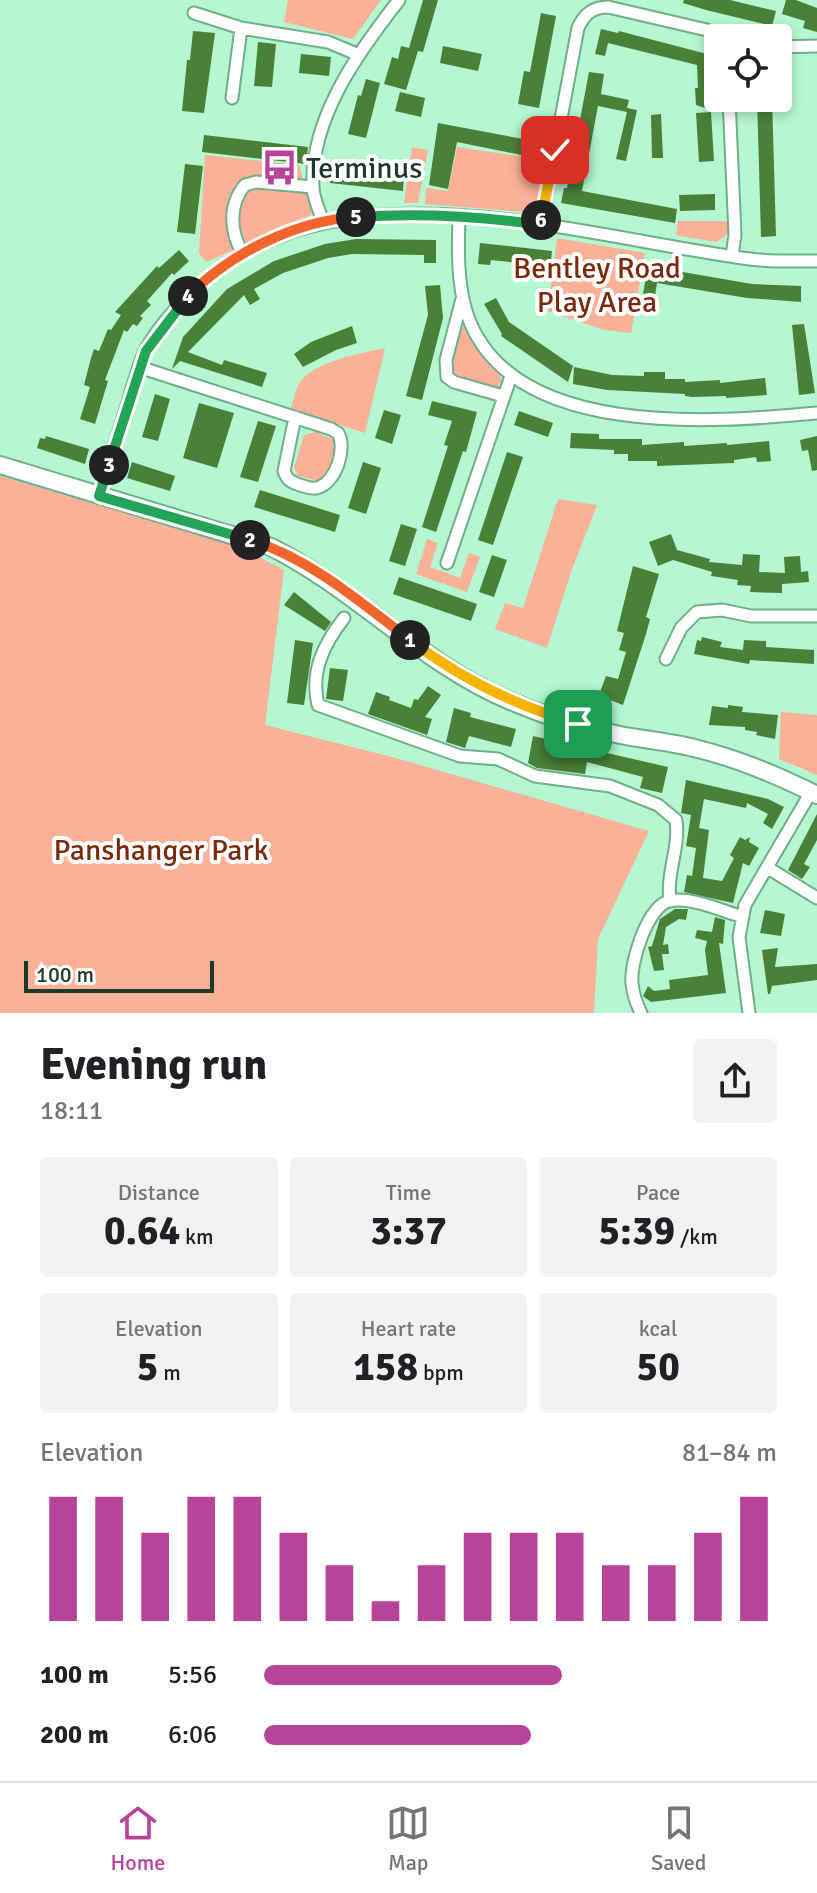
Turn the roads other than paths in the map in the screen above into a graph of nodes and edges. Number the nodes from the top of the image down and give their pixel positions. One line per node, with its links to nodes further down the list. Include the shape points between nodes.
1 (399, 0): 7 (street)
2 (194, 13): 3 (street)
3 (241, 28): 7 (street, via 328,42); 8 (street)
4 (704, 29): 13 (street, via 608,7 585,15 578,28)
5 (817, 46): 6 (street)
6 (792, 47)
7 (359, 55): 10 (street, via 322,132)
8 (232, 98)
9 (730, 112): 15 (street)
10 (313, 187): 12 (street); 14 (street, via 245,185 233,213 233,232)
11 (459, 217): 12 (street, via 394,215); 13 (street); 17 (street)
12 (323, 222): 14 (street)
13 (541, 225): 15 (street)
14 (243, 254): 18 (street, via 183,301 154,337)
15 (732, 256): 16 (street)
16 (817, 261)
17 (462, 295): 19 (street, via 482,343); 20 (street, via 446,360 447,377)
18 (139, 367): 22 (street); 24 (street)
19 (511, 376): 20 (street); 21 (street, via 561,401 632,415 710,419)
20 (503, 396): 25 (street)
21 (817, 413)
22 (295, 417): 22 (street, via 331,429 341,438 331,479 320,487 286,477 283,465)
23 (0, 465): 24 (main road)
24 (99, 496): 29 (main road, via 271,547 339,586 435,660 509,701 618,734 723,756)
25 (447, 563)
26 (817, 616): 28 (street, via 697,612 681,628)
27 (344, 618): 32 (street, via 323,649 318,705 460,756 498,759 535,776 610,786 658,805 676,820)
28 (666, 659)
29 (814, 793): 30 (street)
30 (768, 868): 31 (street); 33 (street)
31 (817, 898)
32 (670, 901): 33 (street); 34 (street, via 655,911 634,961 631,980)
33 (743, 917): 35 (street, via 739,937)
34 (641, 1013)
35 (749, 1013)

